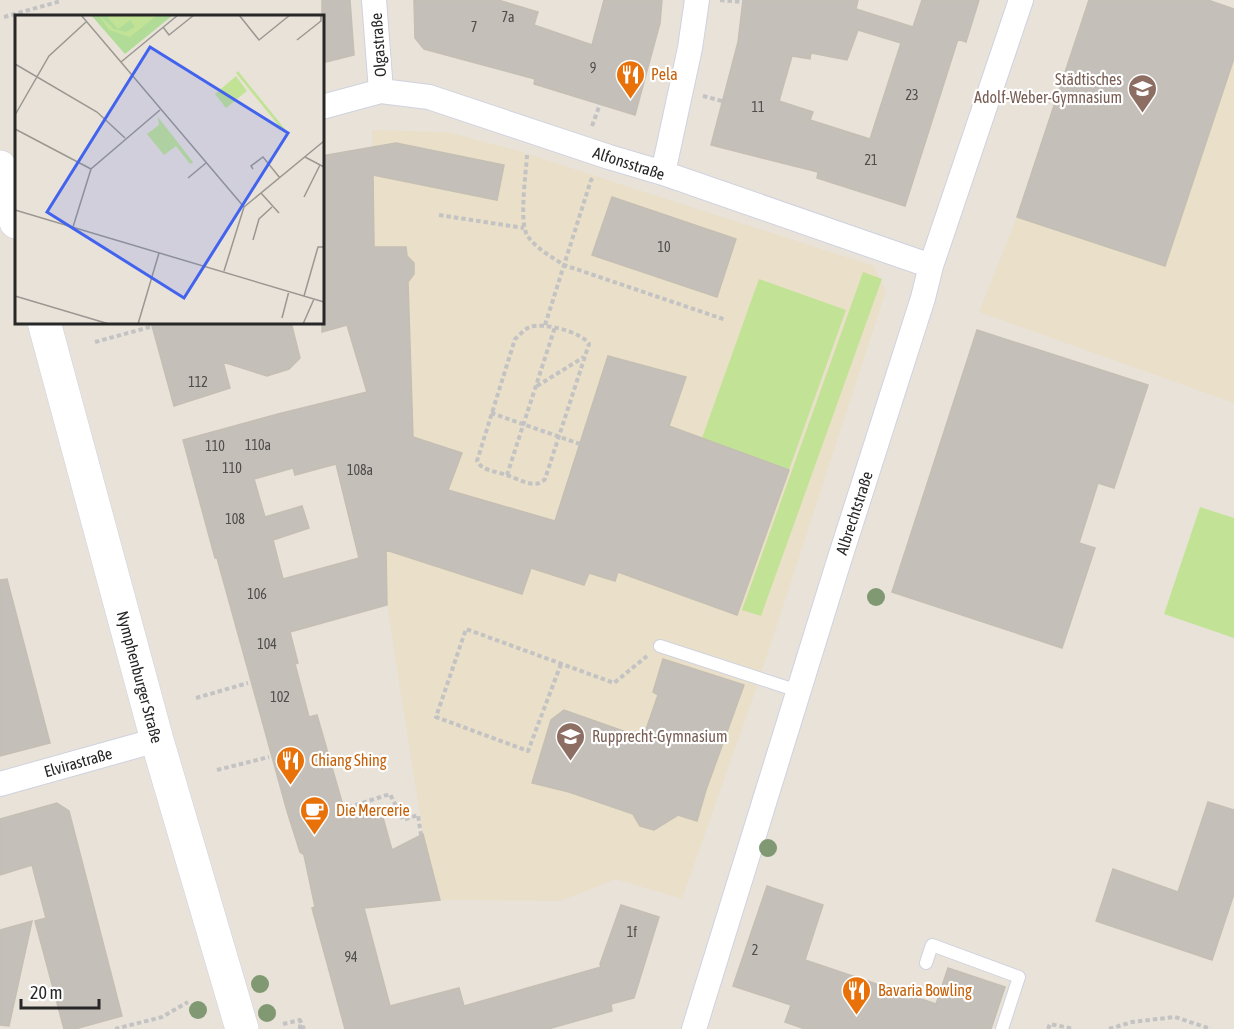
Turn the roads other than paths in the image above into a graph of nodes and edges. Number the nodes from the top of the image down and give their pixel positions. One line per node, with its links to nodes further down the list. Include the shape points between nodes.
1 (374, 0): 4 (street, Olgastraße)
2 (697, 0): 6 (street)
3 (1021, 0): 7 (street, Albrechtstraße)
4 (381, 91): 5 (street, Alfonsstraße); 6 (street, Alfonsstraße, via 429,97)
5 (324, 106)
6 (663, 173): 7 (street, Alfonsstraße)
7 (931, 266): 10 (street, Albrechtstraße)
8 (45, 324): 11 (main road, Nymphenburger Straße)
9 (660, 646): 10 (lane)
10 (798, 691): 15 (street, Albrechtstraße)
11 (157, 740): 12 (street, Elvirastraße); 14 (main road, Nymphenburger Straße)
12 (0, 784)
13 (926, 963): 16 (lane, via 932,945 1019,977)
14 (242, 1029)
15 (694, 1029)
16 (1002, 1029)

